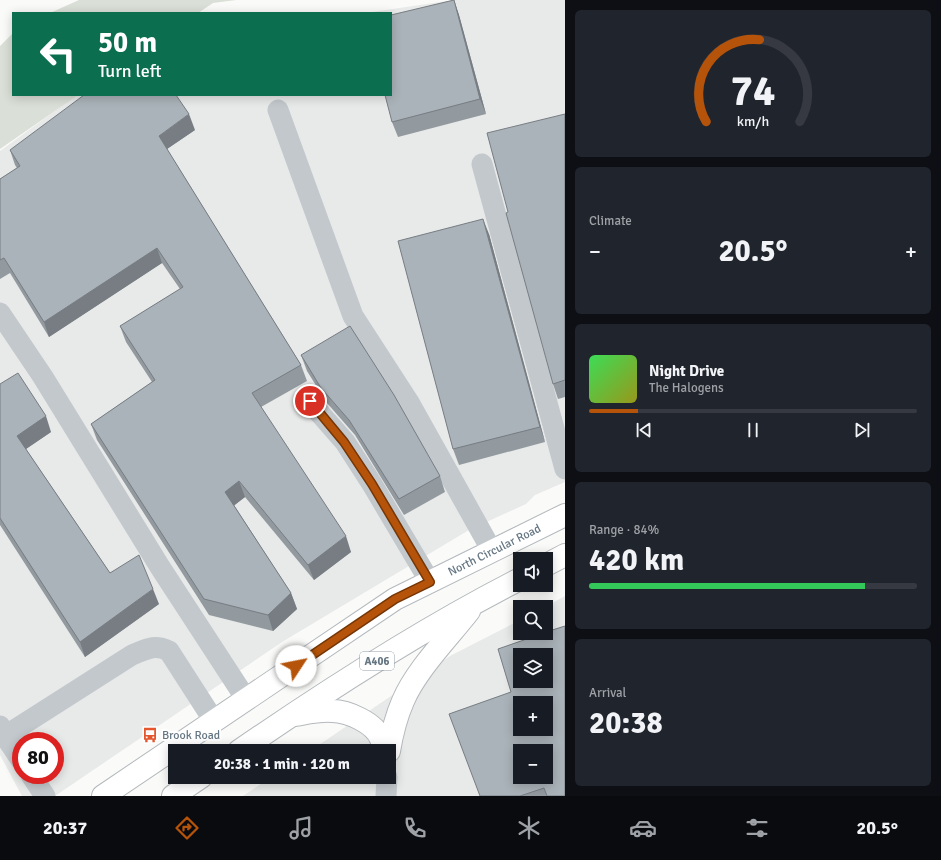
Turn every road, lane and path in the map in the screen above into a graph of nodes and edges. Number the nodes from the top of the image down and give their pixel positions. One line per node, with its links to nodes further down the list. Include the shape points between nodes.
1 (278, 110): 7 (street, via 353,316 410,404)
2 (482, 164): 5 (street)
3 (0, 313): 13 (street)
4 (310, 401): 10 (street, via 348,448 372,484)
5 (565, 469)
6 (565, 515): 7 (highway, North Circular Road)
7 (492, 551): 10 (highway, North Circular Road)
8 (565, 556): 9 (highway)
9 (553, 562)
10 (430, 582): 13 (highway, North Circular Road, via 395,599)
11 (513, 582): 12 (highway, A406)
12 (479, 600): 14 (highway, A406); 19 (highway, via 420,670 404,699 394,724)
13 (246, 699): 15 (highway, North Circular Road)
14 (289, 716): 17 (highway, A406); 18 (highway, via 333,710 345,713 371,726 381,738)
15 (214, 721): 16 (street, via 169,651 160,647 132,655); 25 (highway, North Circular Road)
16 (2, 731): 20 (street)
17 (249, 744)
18 (382, 744)
19 (390, 744)
20 (12, 746)
21 (37, 784): 24 (street)
22 (191, 784): 26 (highway)
23 (387, 784): 27 (street)
24 (45, 796)
25 (103, 796)
26 (174, 796)
27 (386, 796)

